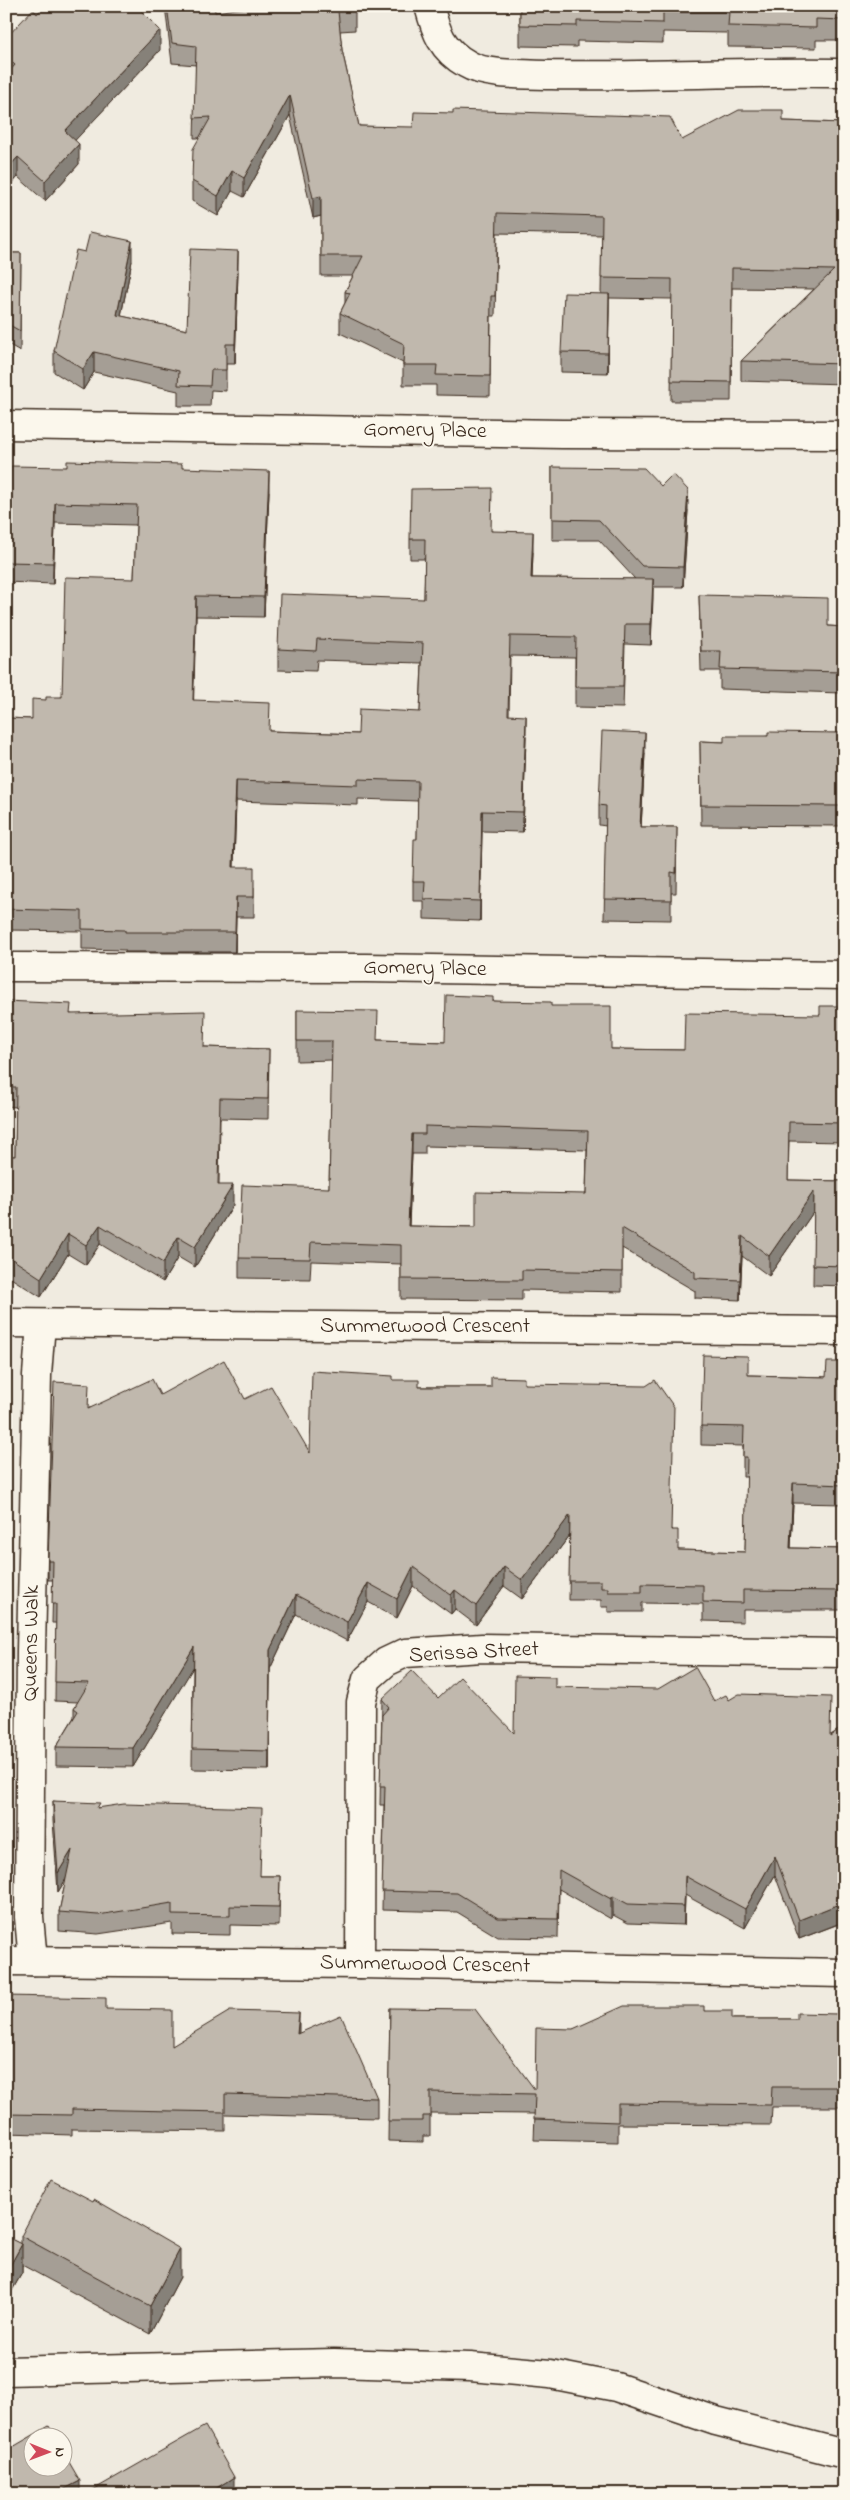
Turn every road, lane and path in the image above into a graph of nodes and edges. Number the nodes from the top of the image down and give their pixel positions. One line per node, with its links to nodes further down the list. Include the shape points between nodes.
1 (429, 6): 2 (street, via 437,35 452,54 468,66 505,74)
2 (844, 73)
3 (6, 425): 4 (street, Gomery Place)
4 (844, 435)
5 (6, 967): 6 (street, Gomery Place)
6 (844, 975)
7 (6, 1323): 8 (street, Summerwood Crescent)
8 (42, 1324): 9 (street, Summerwood Crescent); 12 (street, Queens Walk, via 37,1375 31,1651 29,1918)
9 (844, 1331)
10 (844, 1653): 13 (street, Serissa Street, via 482,1648 405,1654 386,1662 367,1679 361,1702)
11 (6, 1961): 12 (street, Summerwood Crescent)
12 (33, 1961): 13 (street, Summerwood Crescent)
13 (360, 1964): 14 (street, Summerwood Crescent)
14 (844, 1973)
15 (6, 2371): 16 (street, via 334,2363 470,2367 550,2374 616,2387 716,2421)
16 (844, 2454)

